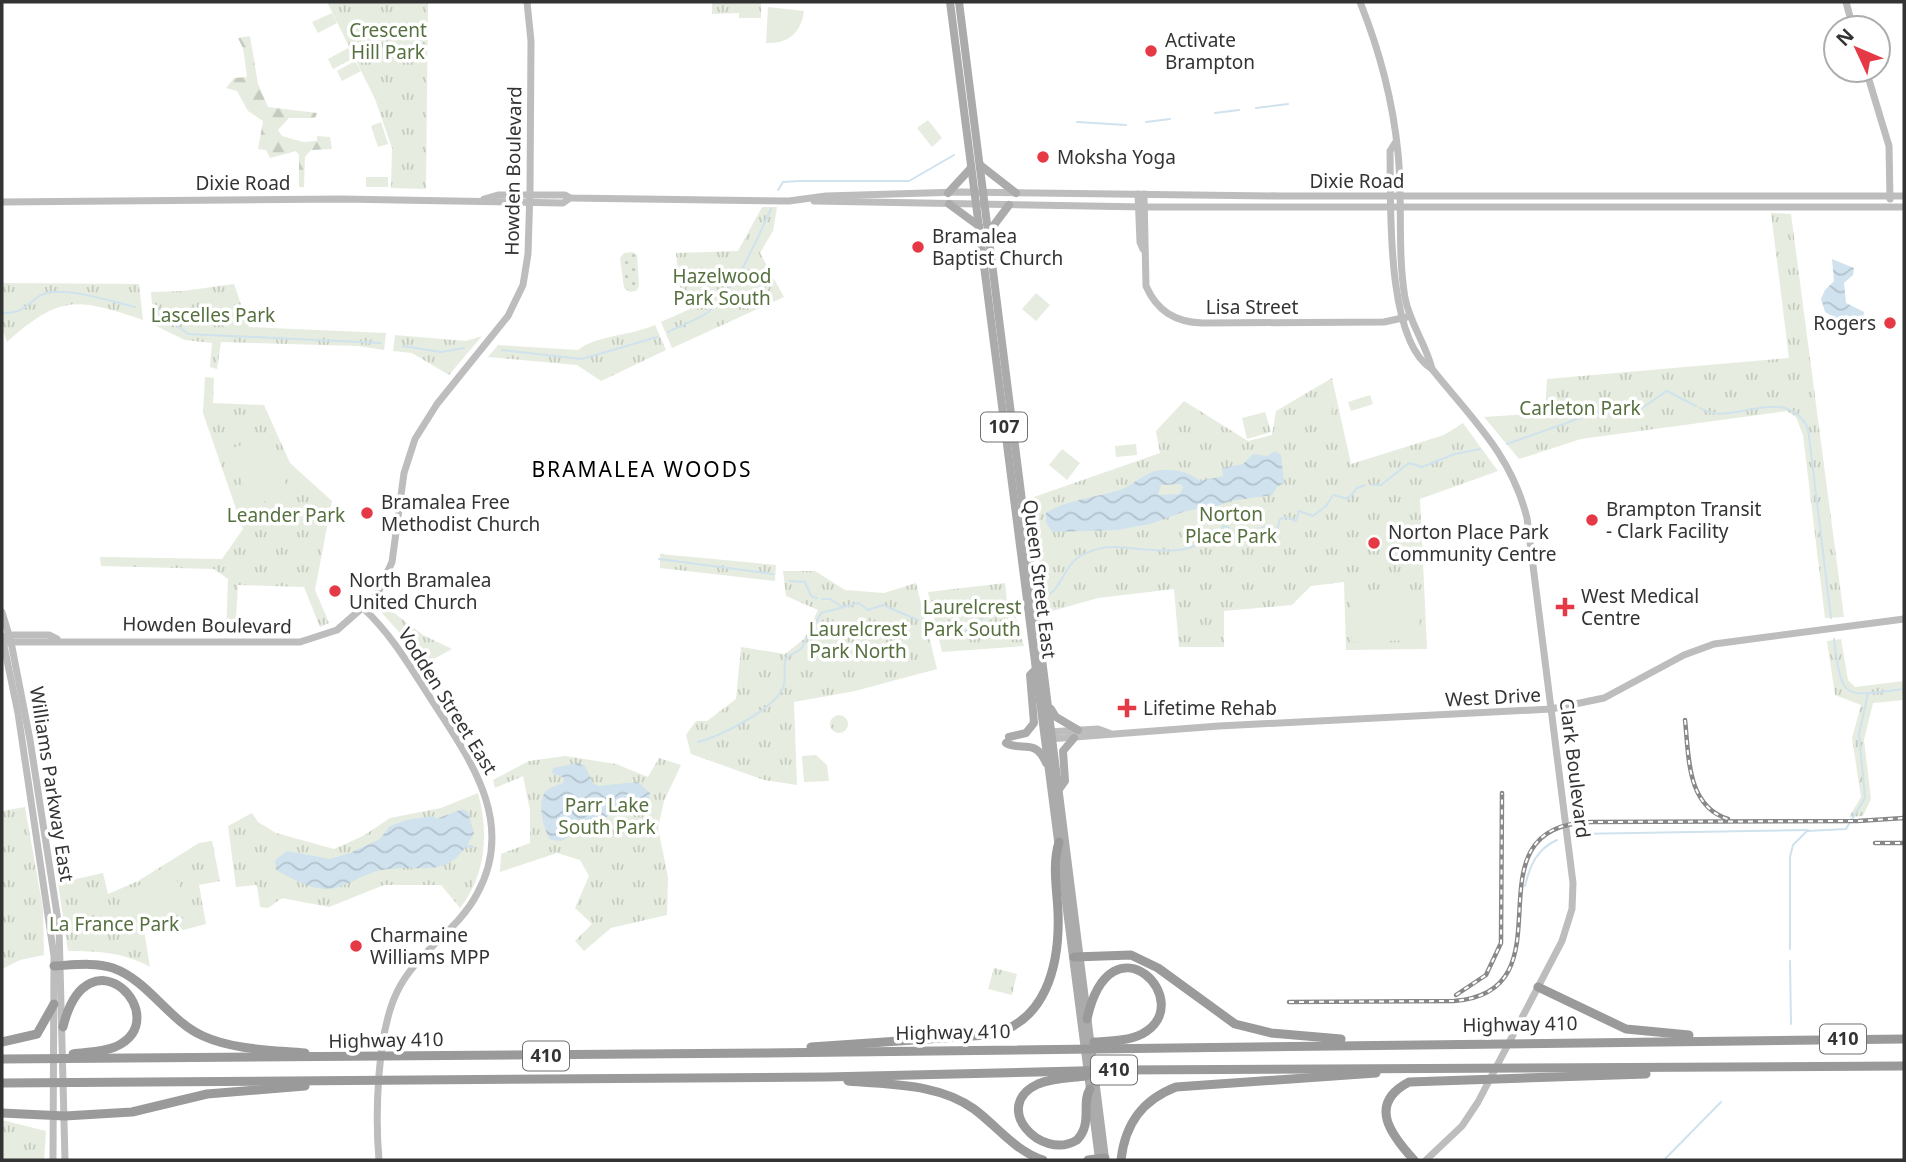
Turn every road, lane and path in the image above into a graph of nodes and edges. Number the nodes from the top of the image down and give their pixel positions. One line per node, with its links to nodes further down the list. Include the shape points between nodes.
1 (527, 2): 14 (street, Howden Boulevard)
2 (950, 2): 6 (main road, Queen Street East / 107)
3 (959, 2): 6 (main road, Queen Street East / 107)
4 (1360, 2): 11 (street, Clark Boulevard, via 1385,81 1398,150)
5 (1870, 84): 12 (street, via 1889,146)
6 (975, 166): 7 (main road); 8 (main road, Queen Street East / 107); 9 (main road)
7 (948, 192): 8 (street, Dixie Road); 15 (street, Dixie Road)
8 (979, 193): 9 (street, Dixie Road); 18 (main road, Queen Street East / 107)
9 (1016, 193): 10 (street, Dixie Road)
10 (1141, 194): 11 (street, Dixie Road); 21 (street, Lisa Street)
11 (1395, 196): 12 (street, Dixie Road); 22 (street, Clark Boulevard)
12 (1890, 196): 13 (street, Dixie Road); 23 (street)
13 (1904, 196)
14 (530, 199): 15 (street, Dixie Road, via 563,203 570,198); 16 (street, Dixie Road); 29 (street, Howden Boulevard, via 527,264 518,296 415,439 404,473 392,562 377,595)
15 (810, 200): 17 (street, Dixie Road)
16 (2, 202)
17 (948, 204): 18 (street, Dixie Road); 24 (main road)
18 (980, 205): 19 (street, Dixie Road); 24 (main road, Queen Street East / 107); 25 (main road, Queen Street East / 107)
19 (1009, 205): 21 (street, Dixie Road); 25 (main road)
20 (1904, 206): 23 (street, Dixie Road)
21 (1141, 207): 22 (street, Dixie Road); 26 (street, Lisa Street, via 1146,286 1161,310 1181,320 1321,323)
22 (1395, 207): 23 (street, Dixie Road); 26 (street, Clark Boulevard)
23 (1889, 207)
24 (979, 226): 27 (main road, Queen Street East / 107)
25 (988, 233): 28 (main road, Queen Street East / 107)
26 (1406, 317): 35 (street, Clark Boulevard, via 1432,369 1503,456 1517,483 1527,518)
27 (1005, 428): 28 (main road, via 1006,409); 33 (main road, Queen Street East / 107)
28 (1016, 448): 34 (main road, Queen Street East / 107)
29 (364, 609): 32 (street, Howden Boulevard, via 337,630 300,642); 74 (street, Vodden Street East, via 388,634 464,749 482,784 493,824 491,856 479,891 460,920 410,968 396,993 376,1100)
30 (2, 612): 32 (street, Williams Parkway East)
31 (1904, 618): 35 (street, West Drive, via 1714,644 1604,698)
32 (5, 638): 44 (street, Williams Parkway East, via 30,740)
33 (1036, 669): 38 (main road, Queen Street East / 107); 40 (main road, via 1030,675 1034,723 1027,733 1008,740 1010,746 1027,745 1042,754)
34 (1049, 706): 36 (main road, via 1056,717); 38 (main road, Queen Street East / 107)
35 (1551, 709): 37 (street, West Drive); 45 (street, Clark Boulevard, via 1573,898 1562,941)
36 (1078, 730): 37 (street, West Drive); 38 (street, West Drive)
37 (1109, 733): 39 (street, West Drive)
38 (1049, 736): 39 (street, West Drive); 40 (main road, Queen Street East / 107); 41 (main road, Queen Street East / 107)
39 (1073, 738): 41 (main road, via 1063,752 1065,781)
40 (1050, 773): 42 (main road, Queen Street East / 107)
41 (1060, 788): 43 (main road, Queen Street East / 107)
42 (1059, 842): 43 (main road, Queen Street East / 107); 56 (highway, via 1054,964 1043,996 1022,1022 987,1035 774,1049)
43 (1076, 957): 47 (main road, Queen Street East / 107); 49 (main road, Queen Street East / 107); 53 (highway, via 1122,954 1141,958 1214,1012 1245,1027)
44 (58, 966): 46 (street, Williams Parkway East); 48 (street, Williams Parkway East); 57 (highway, via 116,969 193,1031 212,1040)
45 (1538, 987): 51 (highway, via 1626,1029); 79 (street, Clark Boulevard, via 1462,1126)
46 (54, 1004): 52 (highway, via 37,1034); 54 (street, Williams Parkway East)
47 (1087, 1019): 49 (main road, Queen Street East / 107); 55 (highway, via 1095,989 1114,971 1139,971 1160,992 1160,1015 1143,1033)
48 (63, 1027): 54 (street, Williams Parkway East); 59 (highway, via 75,995 96,981 121,985 137,1008 135,1028 117,1046)
49 (1086, 1030): 67 (main road, Queen Street East / 107)
50 (1904, 1039): 51 (highway, Highway 410 / 410)
51 (1721, 1040): 53 (highway, Highway 410 / 410)
52 (2, 1042)
53 (1360, 1043): 55 (highway, Highway 410 / 410)
54 (60, 1045): 69 (street); 70 (street)
55 (1061, 1048): 56 (highway, Highway 410 / 410)
56 (765, 1054): 57 (highway, Highway 410 / 410)
57 (327, 1058): 59 (highway, Highway 410 / 410)
58 (2, 1059): 59 (highway, Highway 410 / 410)
59 (42, 1059)
60 (1904, 1066): 61 (highway, Highway 410 / 410)
61 (1698, 1068): 62 (highway, Highway 410 / 410); 78 (highway, via 1671,1073 1416,1080 1399,1089 1386,1111 1391,1132)
62 (1403, 1069): 63 (highway, Highway 410 / 410); 77 (highway, via 1176,1087 1152,1099 1135,1115)
63 (1118, 1070): 64 (highway, Highway 410 / 410); 67 (highway, via 1034,1087 1019,1108 1026,1136 1045,1149 1073,1144 1085,1126)
64 (826, 1077): 65 (highway, Highway 410 / 410); 75 (highway, via 943,1093 973,1108 1021,1149)
65 (340, 1080): 66 (highway, Highway 410 / 410); 70 (highway, via 207,1094 132,1112)
66 (2, 1083)
67 (1093, 1089): 71 (main road, Queen Street East)
68 (2, 1112): 69 (highway)
69 (54, 1115): 70 (highway); 72 (street)
70 (65, 1116): 73 (street)
71 (1102, 1159): 76 (highway)
72 (53, 1160)
73 (65, 1160)
74 (379, 1160)
75 (1043, 1160)
76 (1088, 1160)
77 (1121, 1160)
78 (1414, 1160)
79 (1426, 1160)

